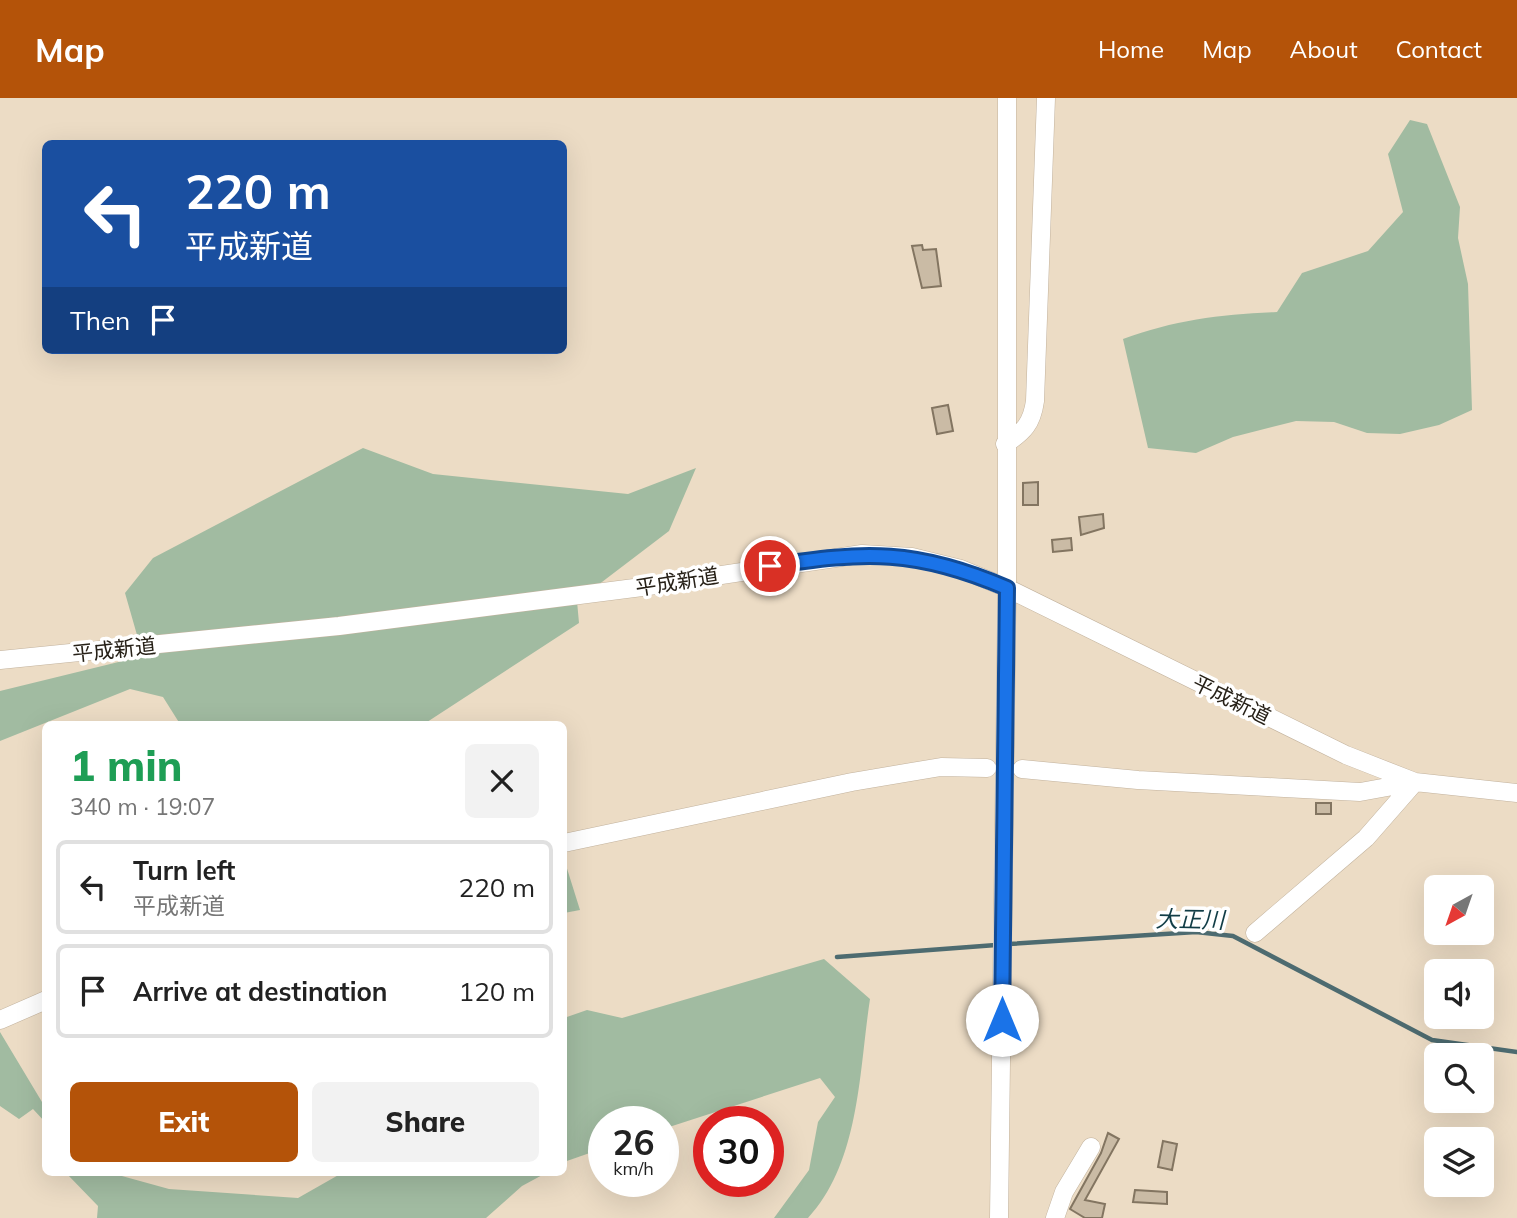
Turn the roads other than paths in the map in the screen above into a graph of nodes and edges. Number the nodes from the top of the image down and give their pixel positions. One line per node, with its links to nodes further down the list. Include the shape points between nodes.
1 (1007, 98): 3 (street)
2 (1046, 98): 3 (street, via 1035,401 1032,420)
3 (1005, 444): 4 (street)
4 (1007, 588): 5 (street, 平成新道, via 961,569 912,557 862,554 339,626); 8 (street, 平成新道, via 1346,755); 15 (street)
5 (0, 660)
6 (987, 768): 10 (street, via 941,767 852,782)
7 (1022, 769): 8 (street, via 1360,792)
8 (1415, 782): 9 (street, 平成新道); 11 (street, via 1366,838)
9 (1517, 793)
10 (567, 843)
11 (1255, 933)
12 (42, 1002): 13 (street)
13 (0, 1020)
14 (1091, 1147): 16 (street, via 1064,1192)
15 (999, 1218)
16 (1055, 1218)

